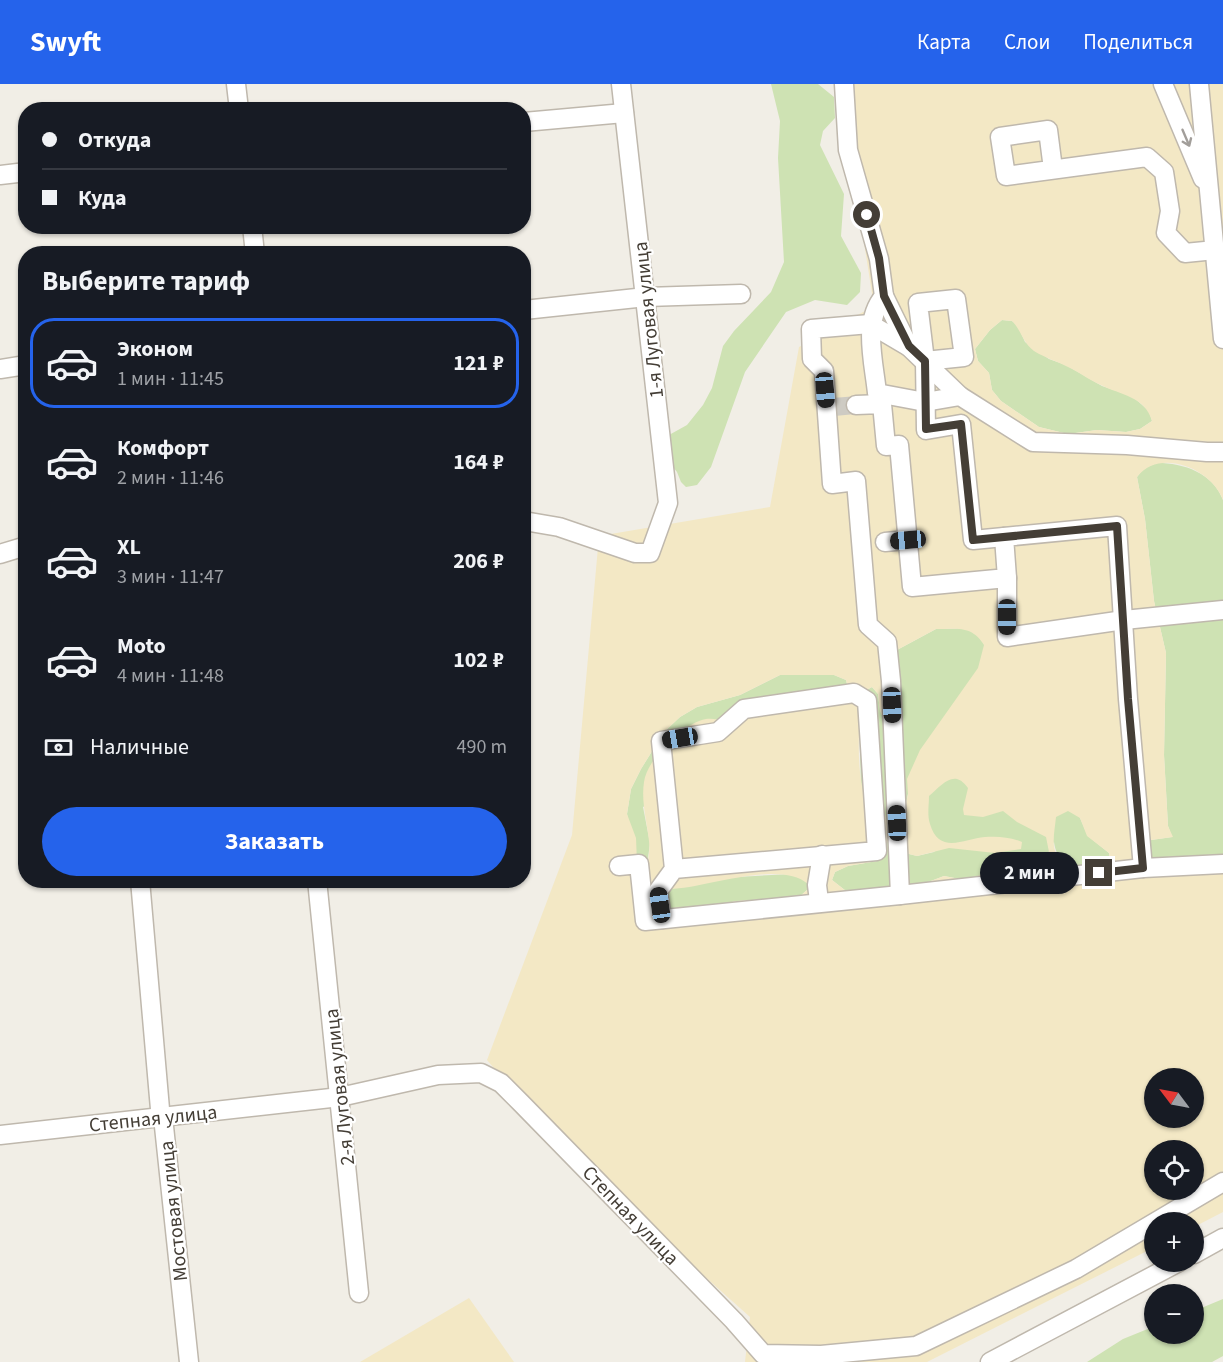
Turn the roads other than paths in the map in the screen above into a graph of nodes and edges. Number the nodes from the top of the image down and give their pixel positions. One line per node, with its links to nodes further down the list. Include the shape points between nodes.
1 (236, 84): 6 (street)
2 (621, 84): 7 (street, 1-я Луговая улица)
3 (844, 84): 15 (street, via 848,150 879,258)
4 (1163, 84): 12 (street, one-way to 12)
5 (1199, 84): 12 (street)
6 (238, 102)
7 (624, 114): 8 (street); 16 (street, 1-я Луговая улица)
8 (531, 121)
9 (1053, 169): 13 (street, via 1147,157 1164,172 1170,211 1166,233 1185,253)
10 (18, 173): 11 (street)
11 (0, 175)
12 (1217, 193): 13 (street)
13 (1217, 238): 19 (street)
14 (741, 294): 16 (street)
15 (884, 296): 18 (street); 20 (street)
16 (646, 297): 17 (street); 28 (street, 1-я Луговая улица, via 668,503 650,553)
17 (531, 309)
18 (870, 324): 20 (street); 25 (street, via 877,393); 31 (street, via 811,329 812,359 824,371 830,408 832,484 856,481)
19 (1223, 339)
20 (909, 346): 21 (street)
21 (925, 361): 24 (street); 25 (street)
22 (18, 367): 23 (street)
23 (0, 369)
24 (960, 396): 25 (street); 27 (street, via 1034,442)
25 (926, 402): 29 (street, via 926,429 961,424 973,540)
26 (856, 405): 30 (street, via 882,404 886,446 898,445)
27 (1223, 452)
28 (531, 522)
29 (1004, 537): 34 (street); 36 (street, via 1117,526)
30 (908, 540): 31 (street); 34 (street, via 912,587)
31 (872, 544): 44 (street, via 868,624 887,642)
32 (18, 548): 33 (street)
33 (0, 554)
34 (1007, 578): 36 (street, via 1007,636)
35 (1223, 610): 36 (street)
36 (1124, 620): 40 (street)
37 (822, 855): 41 (street); 41 (street, via 877,851 867,701 854,693 744,709 718,732 661,741); 45 (street, via 817,885)
38 (1223, 864): 40 (street)
39 (619, 866): 46 (street, via 639,864 645,921)
40 (1143, 868): 44 (street)
41 (674, 869): 46 (street, via 658,891)
42 (141, 888): 48 (street, Мостовая улица)
43 (318, 888): 47 (street, 2-я Луговая улица)
44 (900, 895): 45 (street)
45 (819, 901): 46 (street)
46 (662, 919)
47 (340, 1097): 48 (street, Степная улица); 50 (street, Степная улица, via 438,1075 481,1073 501,1083 763,1354 821,1355 916,1346 1076,1269); 54 (street, 2-я Луговая улица)
48 (163, 1117): 49 (street, Степная улица); 55 (street, Мостовая улица)
49 (0, 1135)
50 (1223, 1182)
51 (1223, 1238): 52 (street)
52 (1204, 1248)
53 (1160, 1272): 56 (street)
54 (359, 1293)
55 (189, 1362)
56 (990, 1362)

